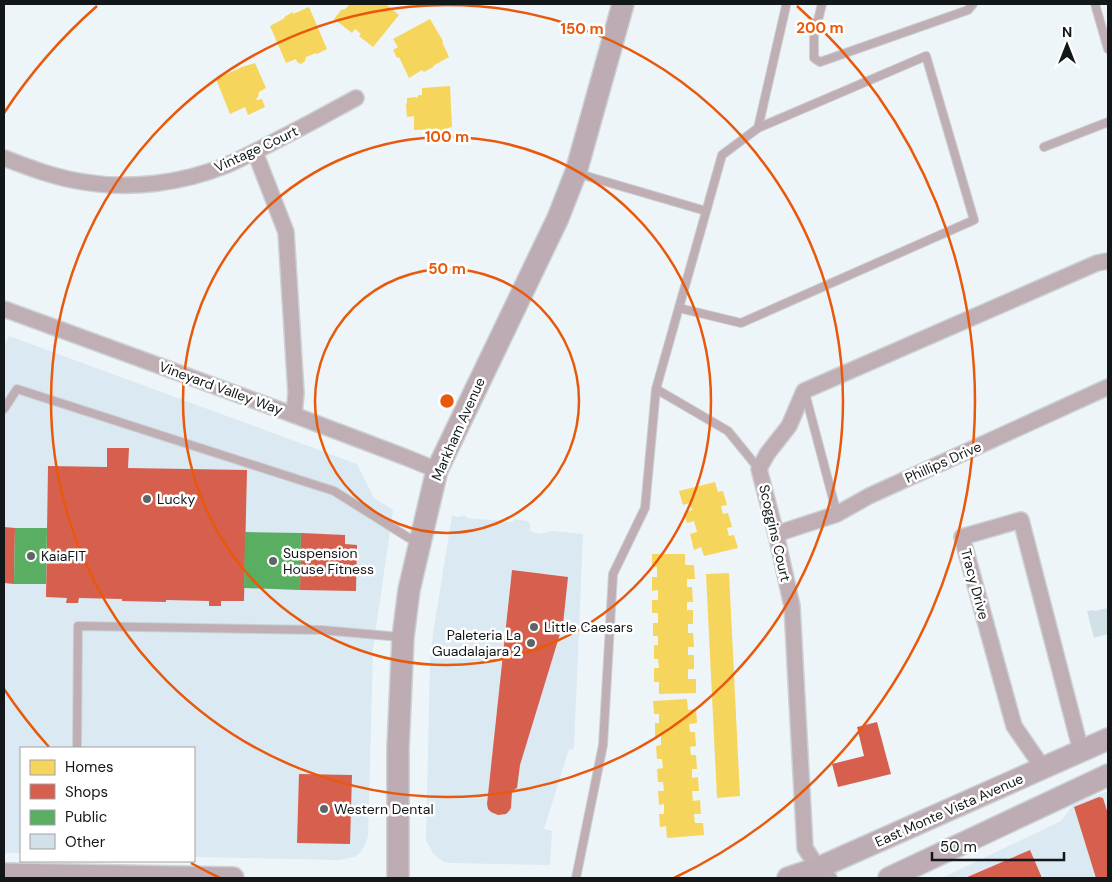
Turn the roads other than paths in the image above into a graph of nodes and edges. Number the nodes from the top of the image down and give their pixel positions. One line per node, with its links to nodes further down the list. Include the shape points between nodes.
1 (623, 4): 13 (street, Markham Avenue)
2 (822, 4): 3 (lane, via 814,36 814,58 820,62 968,10)
3 (973, 4)
4 (1095, 4): 6 (lane)
5 (786, 6): 9 (lane)
6 (1108, 50)
7 (356, 98): 11 (street, Vintage Court)
8 (1108, 122): 10 (lane)
9 (758, 128): 14 (lane, via 722,155); 16 (lane, via 926,56 974,220 741,323)
10 (1044, 146)
11 (255, 152): 12 (street, Vintage Court, via 177,180 116,185 85,183); 22 (street, via 286,232 296,394)
12 (4, 158)
13 (576, 172): 14 (lane); 24 (street, Markham Avenue, via 558,218)
14 (706, 211): 16 (lane)
15 (1102, 262): 20 (street)
16 (679, 308): 19 (lane)
17 (7, 312): 22 (street, Vineyard Valley Way)
18 (1108, 387): 25 (street, Phillips Drive, via 869,496)
19 (656, 389): 23 (lane, via 728,431); 39 (lane, via 645,508 613,574 603,745)
20 (804, 391): 23 (street, Scoggins Court, via 789,426); 25 (lane)
21 (4, 409): 27 (lane, via 17,389 334,491)
22 (294, 415): 24 (street, Vineyard Valley Way)
23 (759, 469): 26 (street, Scoggins Court)
24 (436, 470): 27 (street, Markham Avenue)
25 (837, 514): 26 (street, Phillips Drive)
26 (776, 534): 34 (street, Scoggins Court, via 792,606 805,848)
27 (419, 544): 28 (street, Markham Avenue)
28 (404, 637): 30 (lane, via 322,630 78,626); 38 (street, Markham Avenue, via 398,748)
29 (1108, 739): 31 (street, East Monte Vista Avenue)
30 (77, 747)
31 (1081, 751): 32 (street, East Monte Vista Avenue); 32 (street, Tracy Drive, via 1022,520 962,537 1014,726)
32 (1043, 768): 34 (street, East Monte Vista Avenue)
33 (1108, 775): 41 (street)
34 (824, 873): 40 (street, East Monte Vista Avenue)
35 (4, 874): 36 (street)
36 (76, 874): 37 (street)
37 (233, 878)
38 (398, 878)
39 (576, 878)
40 (788, 878)
41 (889, 878)

